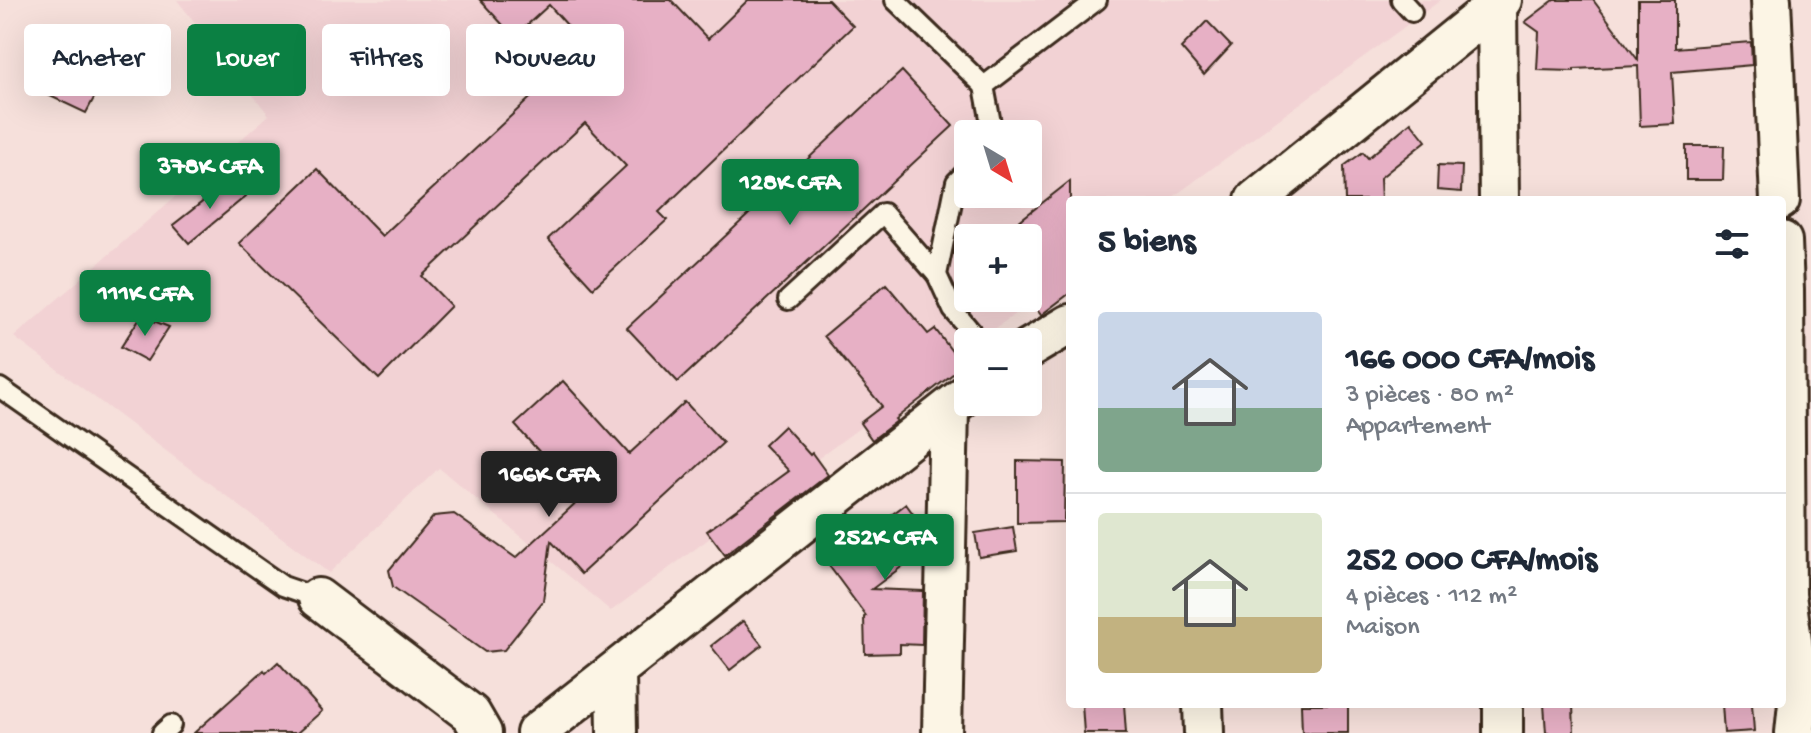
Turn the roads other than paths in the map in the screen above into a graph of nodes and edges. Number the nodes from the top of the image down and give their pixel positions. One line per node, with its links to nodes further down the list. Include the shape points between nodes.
1 (895, 0): 5 (lane)
2 (1097, 0): 5 (lane)
3 (1771, 0): 10 (street)
4 (1499, 2): 8 (street); 9 (street)
5 (984, 86): 6 (lane)
6 (990, 120)
7 (954, 192): 12 (lane)
8 (1260, 196)
9 (1499, 196)
10 (1780, 196)
11 (1786, 253): 13 (street)
12 (937, 275): 14 (lane, via 883,213); 16 (lane)
13 (1798, 290): 21 (street)
14 (788, 300)
15 (1066, 326): 17 (street)
16 (968, 328)
17 (1042, 341)
18 (0, 388): 22 (lane, via 283,586)
19 (954, 404): 23 (street)
20 (957, 416): 29 (street)
21 (1793, 595): 32 (street, via 1799,694)
22 (318, 598): 26 (street, via 471,714)
23 (616, 671): 27 (street); 28 (street)
24 (1203, 708): 30 (street)
25 (1503, 708): 31 (street)
26 (482, 733)
27 (536, 733)
28 (617, 733)
29 (942, 733)
30 (1204, 733)
31 (1503, 733)
32 (1795, 733)

